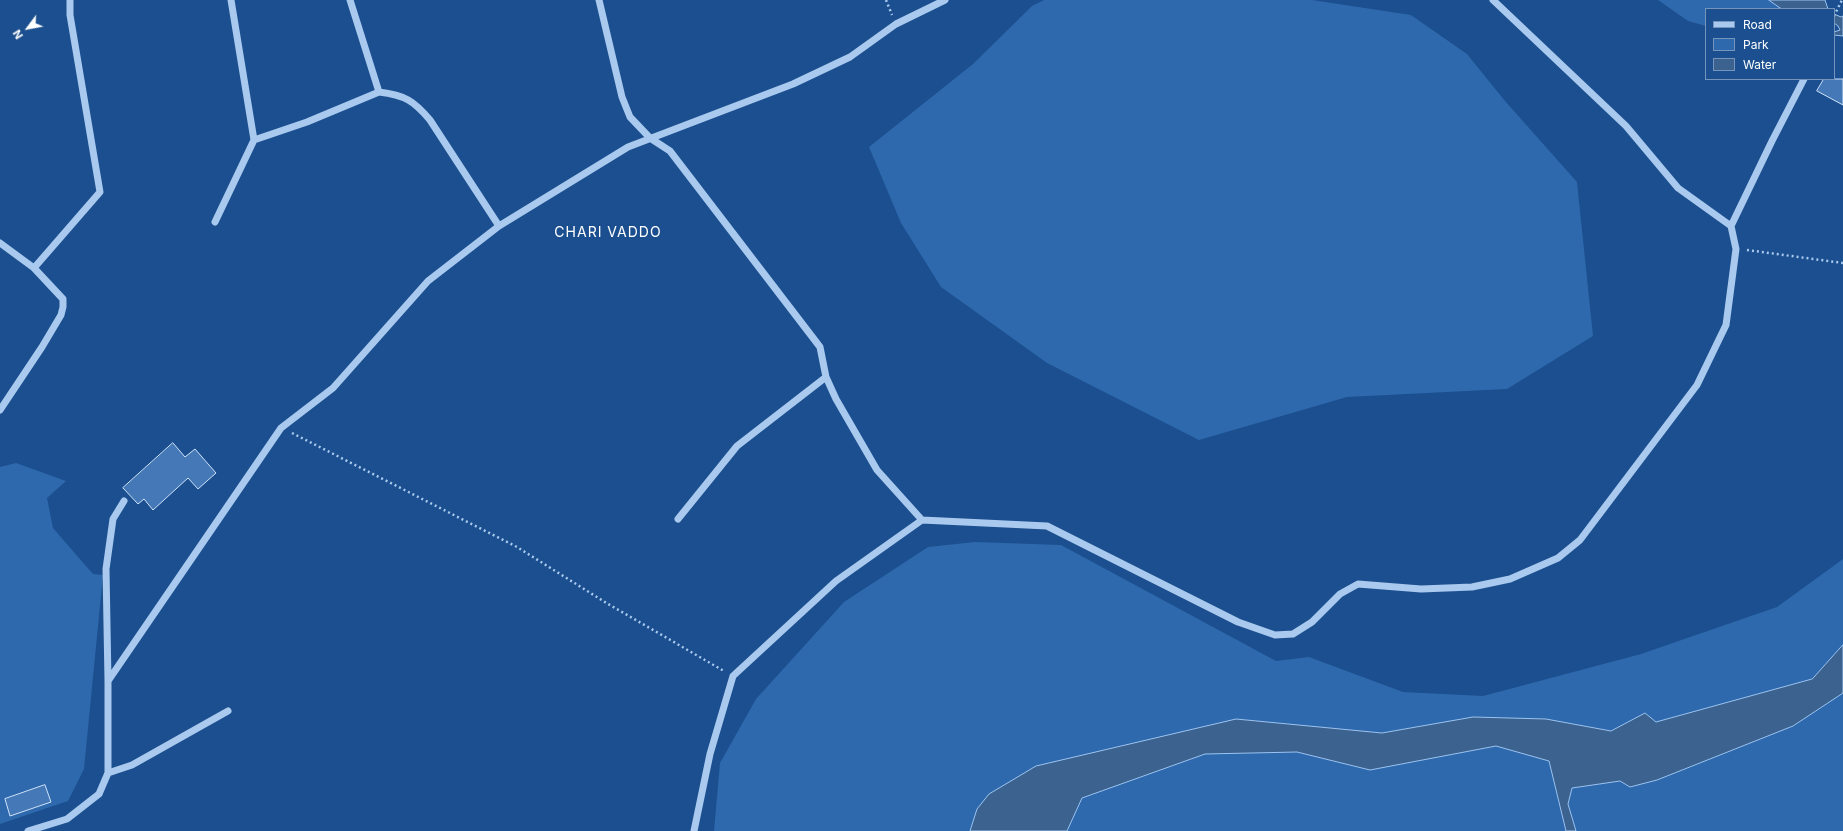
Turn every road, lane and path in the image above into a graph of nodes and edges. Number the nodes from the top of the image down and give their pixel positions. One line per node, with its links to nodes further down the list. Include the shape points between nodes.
1 (70, 0): 21 (street, via 70,15 100,192)
2 (231, 0): 14 (street)
3 (350, 0): 12 (street)
4 (599, 0): 13 (street, via 622,97 630,116)
5 (886, 0): 10 (path)
6 (945, 0): 10 (street)
7 (1493, 0): 17 (street, via 1626,126 1678,188)
8 (1842, 0): 9 (path)
9 (1835, 14)
10 (896, 24): 13 (street, via 850,57 800,80)
11 (1803, 80): 17 (street)
12 (379, 92): 14 (street, via 307,122); 16 (street, via 405,97 420,108)
13 (650, 138): 16 (street, via 628,147); 22 (street, via 670,151 820,347)
14 (254, 140): 15 (street)
15 (215, 222)
16 (499, 226): 24 (street, via 428,281 333,388)
17 (1731, 226): 19 (street)
18 (0, 243): 21 (street)
19 (1736, 249): 20 (path); 27 (street, via 1726,325 1696,385 1580,540 1558,558 1510,579 1472,587 1421,589 1358,584 1340,594 1312,622 1293,634 1275,635 1238,622 1047,526)
20 (1843, 263)
21 (34, 268): 23 (street, via 62,299 62,314)
22 (826, 377): 26 (street, via 737,446); 27 (street, via 877,470)
23 (0, 410)
24 (281, 428): 28 (path, via 517,547 608,604); 29 (street)
25 (124, 501): 29 (street, via 113,519 106,569)
26 (678, 520)
27 (922, 520): 28 (street, via 836,581)
28 (733, 676): 33 (street, via 710,754)
29 (108, 681): 31 (street)
30 (228, 711): 31 (street, via 132,765)
31 (108, 773): 32 (street, via 99,794 67,818)
32 (28, 831)
33 (694, 831)

